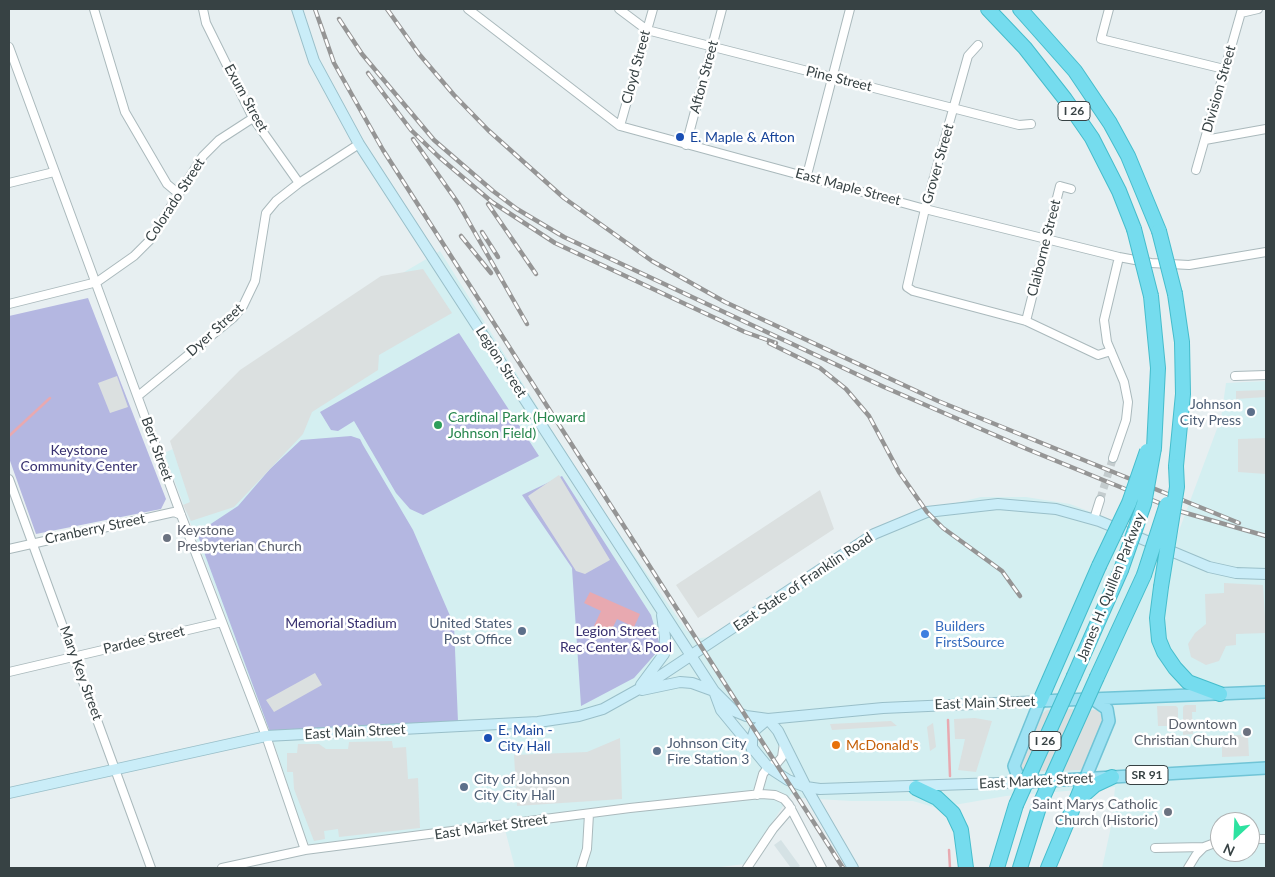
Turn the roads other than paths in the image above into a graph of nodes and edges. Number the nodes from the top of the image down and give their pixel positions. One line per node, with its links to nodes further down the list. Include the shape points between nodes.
1 (94, 9): 34 (street, via 125,112 167,184)
2 (203, 9): 21 (street, Exum Street, via 206,23)
3 (297, 9): 26 (main road, Legion Street, via 314,61)
4 (468, 9): 23 (street, East Maple Street)
5 (620, 9): 14 (street)
6 (653, 9): 14 (street, Cloyd Street)
7 (722, 9): 17 (street, Afton Street)
8 (850, 9): 19 (street)
9 (988, 9): 46 (highway, I 26, bridge, via 1025,48 1092,138 1134,229 1151,296 1158,348 1157,417)
10 (1020, 9): 48 (highway, James H. Quillen Parkway / I 26, bridge, via 1075,71 1110,123 1128,156 1159,231 1175,294 1182,342 1183,387)
11 (1109, 9): 18 (street, via 1101,39)
12 (1258, 9): 13 (street)
13 (1242, 11): 18 (street, Division Street)
14 (647, 30): 17 (street, Pine Street); 23 (street, Cloyd Street)
15 (978, 45): 20 (street, Grover Street, via 968,56)
16 (9, 47): 29 (street, Bert Street)
17 (712, 47): 19 (street, Pine Street); 27 (street, Afton Street)
18 (1224, 69): 25 (street, Division Street)
19 (832, 77): 20 (street, Pine Street); 30 (street)
20 (954, 108): 22 (street, Pine Street, via 1020,125); 35 (street, Grover Street)
21 (253, 118): 32 (street, Exum Street); 34 (street, Colorado Street, via 219,140 203,156)
22 (1031, 124)
23 (620, 126): 27 (street, East Maple Street)
24 (1266, 129): 25 (street)
25 (1205, 140): 28 (street, Division Street)
26 (359, 144): 32 (street, Dyer Street); 56 (main road, Legion Street)
27 (686, 145): 30 (street, East Maple Street)
28 (1196, 170)
29 (54, 172): 31 (street); 39 (street, Bert Street)
30 (806, 175): 35 (street, East Maple Street)
31 (9, 183)
32 (299, 183): 45 (street, Dyer Street, via 266,213 255,281 244,306)
33 (1070, 189): 36 (street, Claiborne Street, via 1060,186)
34 (179, 194): 39 (street, Colorado Street, via 149,241 134,256)
35 (926, 209): 36 (street, East Maple Street); 41 (street, Grover Street, via 907,288)
36 (1046, 237): 38 (street, East Maple Street); 41 (street, Claiborne Street)
37 (1266, 252): 38 (street, East Maple Street, via 1189,265)
38 (1119, 257): 42 (street, via 1104,320)
39 (96, 282): 40 (street, Colorado Street); 45 (street, Bert Street)
40 (9, 304)
41 (1026, 321): 42 (street, via 1098,354)
42 (1111, 351): 47 (street, via 1124,382 1128,402 1126,420)
43 (1266, 375): 44 (street)
44 (1235, 376)
45 (138, 396): 51 (street, Bert Street)
46 (1151, 449): 66 (highway, bridge); 95 (highway, James H. Quillen Parkway / I 26, bridge, via 1144,504 1121,570 1016,805)
47 (1113, 458)
48 (1176, 460): 64 (highway, bridge, via 1178,487 1157,618 1159,640 1175,668 1188,682); 96 (highway, James H. Quillen Parkway / I 26, bridge, via 1164,518 1144,575 1040,804)
49 (9, 479): 53 (street, Mary Key Street)
50 (1100, 500): 52 (street)
51 (180, 515): 53 (street, Cranberry Street, via 174,512); 57 (street, Bert Street)
52 (1094, 519): 55 (main road, East State of Franklin Road, via 1209,567 1236,573); 59 (main road, East State of Franklin Road, via 1056,509 1010,504 920,514 874,534)
53 (32, 543): 54 (street, Cranberry Street); 58 (street, Mary Key Street)
54 (9, 549)
55 (1266, 574)
56 (662, 611): 59 (main road, Legion Street); 62 (main road, via 664,654)
57 (222, 622): 58 (street, Pardee Street); 68 (street, Bert Street)
58 (75, 656): 60 (street, Pardee Street); 72 (street, Mary Key Street)
59 (691, 656): 61 (main road, Legion Street / SR 91); 62 (main road, East Main Street)
60 (9, 672)
61 (714, 691): 62 (main road, via 686,682); 67 (main road, East Main Street / SR 91, via 734,711); 70 (main road, Legion Street / SR 91, via 720,710)
62 (636, 692): 68 (main road, East Main Street, via 603,709 538,722)
63 (1266, 692): 64 (main road, East Main Street / SR 91)
64 (1220, 694): 65 (main road, East Main Street / SR 91)
65 (1093, 699): 66 (main road, East Main Street / SR 91); 75 (main road, via 1106,709 1109,721)
66 (1040, 701): 67 (main road, East Main Street / SR 91, via 883,708); 76 (main road, via 1014,762 1017,774)
67 (768, 719): 69 (main road); 70 (main road, via 755,730)
68 (266, 736): 72 (main road, East Main Street); 87 (street, Bert Street)
69 (784, 742): 71 (street, via 782,757); 77 (main road)
70 (752, 750): 71 (main road, Legion Street / SR 91)
71 (768, 767): 77 (main road, Legion Street / SR 91); 80 (street, via 763,774)
72 (116, 768): 79 (main road, East Main Street); 88 (street, Mary Key Street)
73 (1266, 768): 74 (main road, East Market Street / SR 91)
74 (1112, 777): 75 (main road, East Market Street / SR 91); 81 (highway, via 1087,791)
75 (1085, 779): 76 (main road, East Market Street / SR 91); 81 (highway)
76 (1028, 782): 78 (main road, East Market Street / SR 91)
77 (806, 787): 78 (main road, East Market Street / SR 91); 93 (main road)
78 (916, 788): 94 (highway, via 937,798 953,813 961,830)
79 (9, 793)
80 (759, 795): 82 (street, via 775,795 784,799); 83 (street, East Market Street)
81 (1075, 804): 97 (highway)
82 (791, 808): 91 (street); 92 (street)
83 (589, 814): 87 (street, East Market Street); 90 (street, via 587,849)
84 (1210, 845): 85 (street)
85 (1204, 847): 86 (street); 98 (street)
86 (1155, 848)
87 (305, 850): 89 (street, East Market Street)
88 (151, 868)
89 (222, 868)
90 (581, 868)
91 (747, 868)
92 (822, 868)
93 (853, 868)
94 (966, 868)
95 (997, 868)
96 (1020, 868)
97 (1048, 868)
98 (1188, 868)

